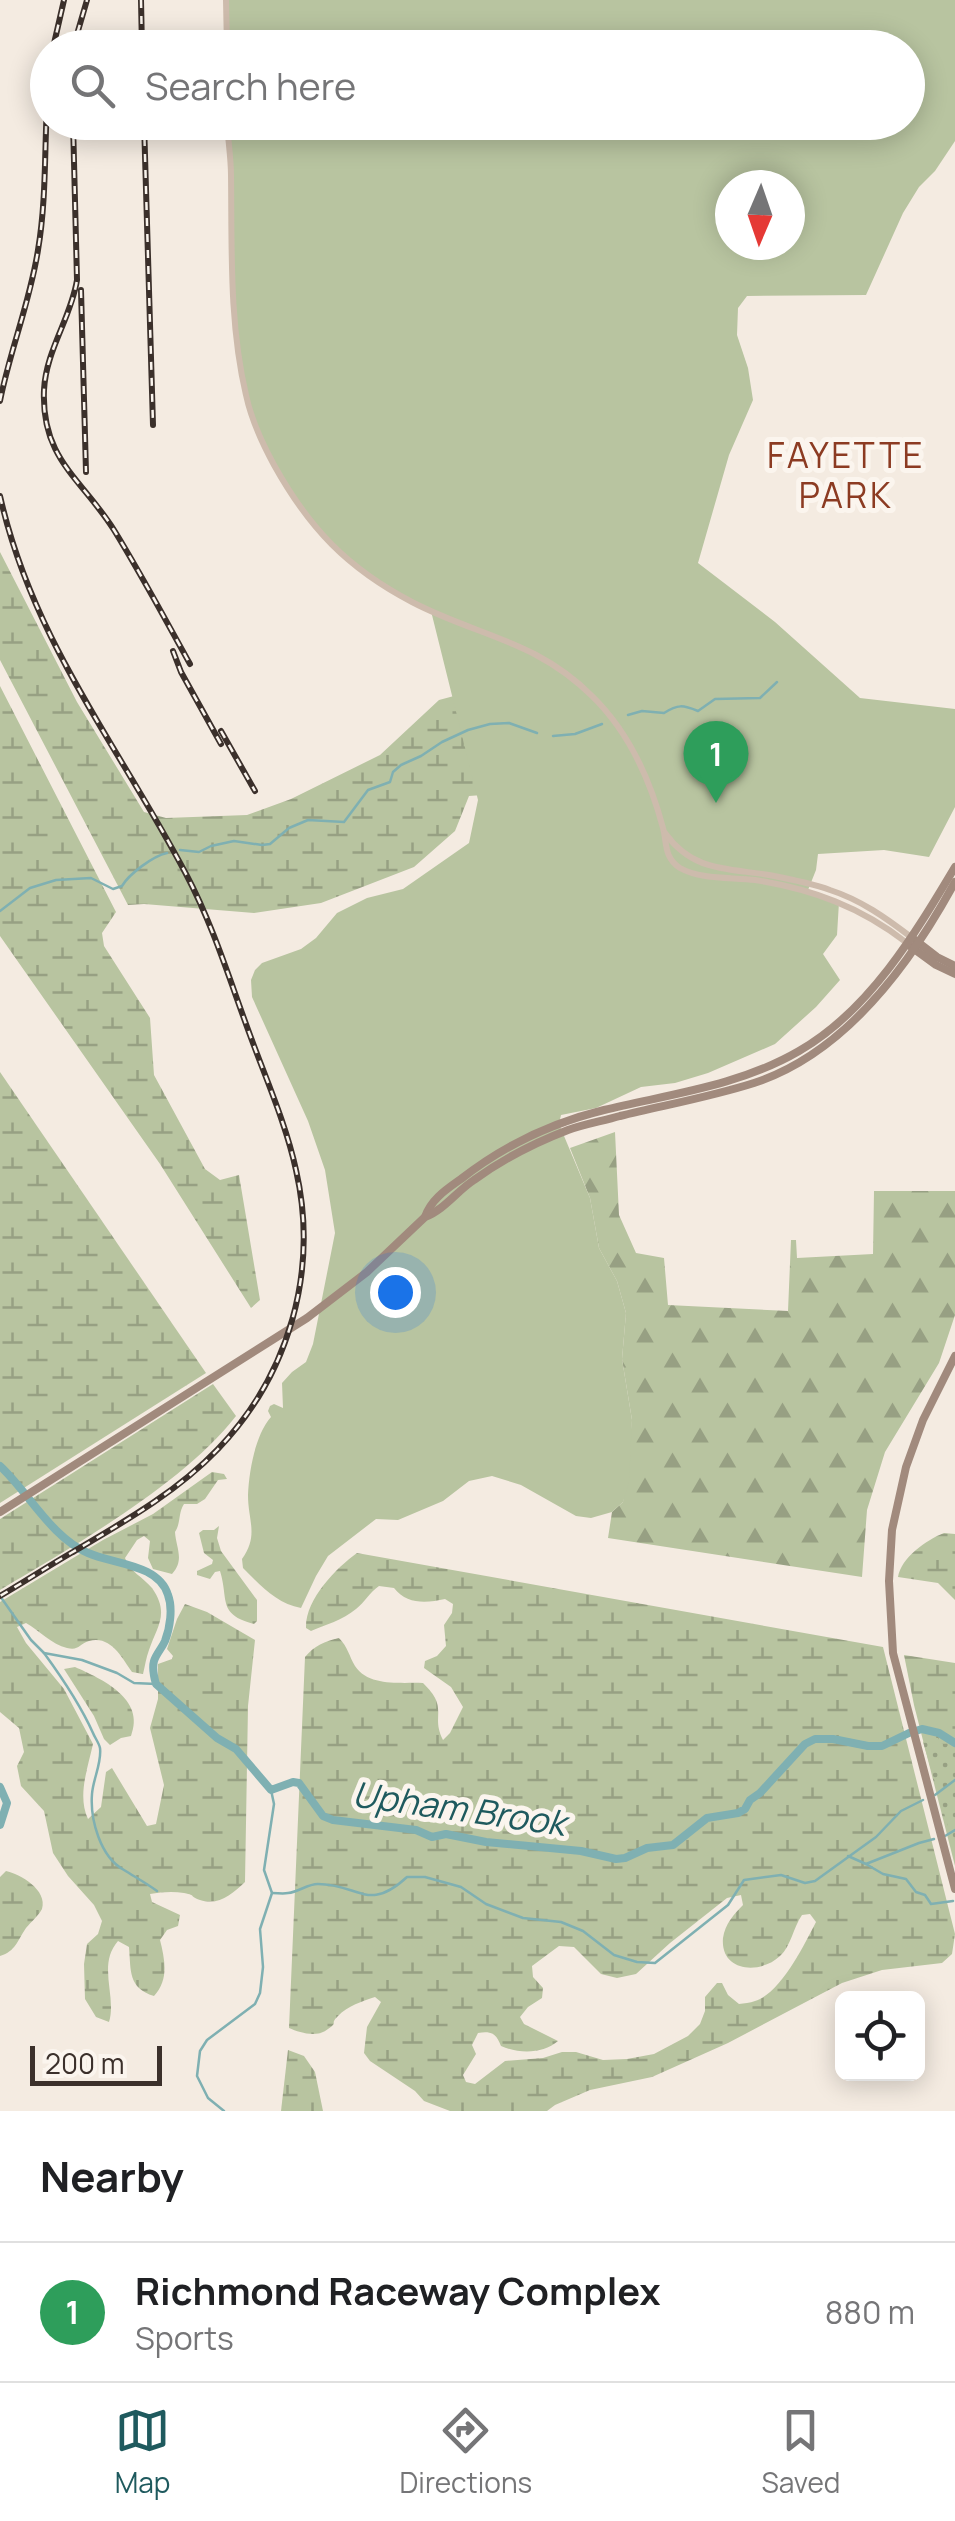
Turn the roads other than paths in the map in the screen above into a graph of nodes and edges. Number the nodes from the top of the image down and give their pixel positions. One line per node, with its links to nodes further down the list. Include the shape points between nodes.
1 (226, 0): 2 (street)
2 (227, 30)
3 (229, 140): 4 (street, via 241,372 253,420 297,505 339,552 382,584 542,656 582,686 637,758)
4 (664, 832): 7 (street, via 693,860 827,889 878,913); 7 (street, via 669,856 682,868 822,895)
5 (955, 867): 7 (main road)
6 (955, 882): 7 (main road)
7 (912, 942): 8 (main road); 9 (main road); 11 (main road, via 881,991 846,1028 789,1068 728,1090 571,1128 518,1152 426,1217 328,1304)
8 (955, 966)
9 (955, 974)
10 (955, 1356): 12 (main road, via 911,1451 889,1565 893,1654)
11 (0, 1512)
12 (955, 1889)

